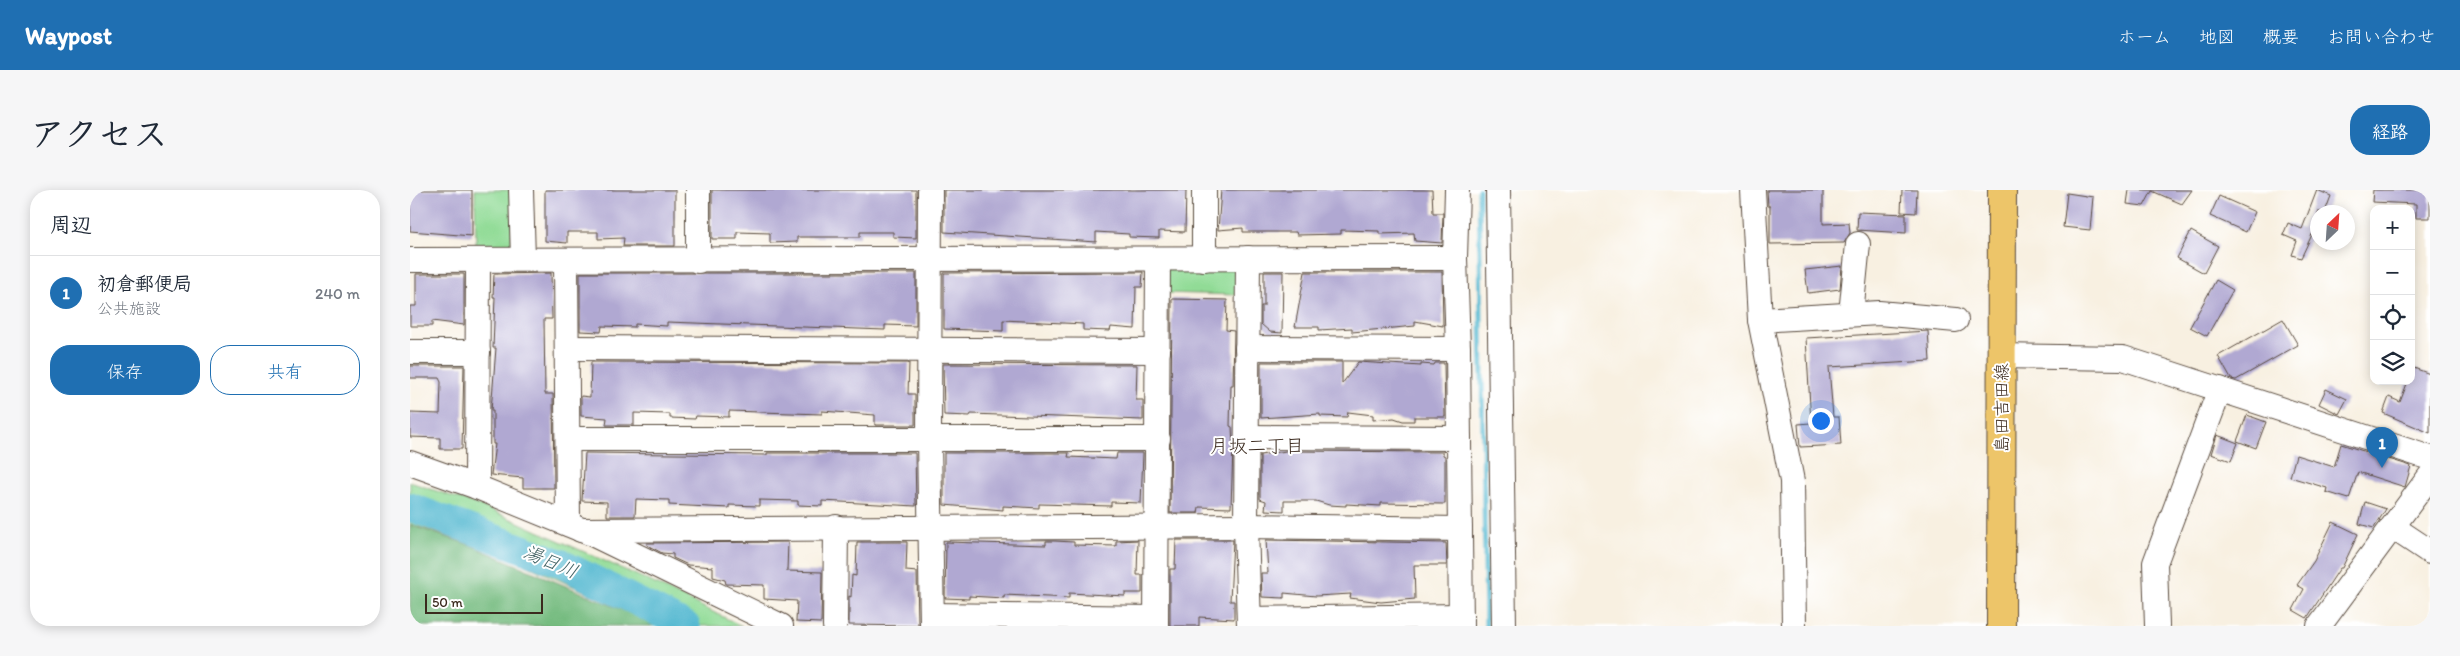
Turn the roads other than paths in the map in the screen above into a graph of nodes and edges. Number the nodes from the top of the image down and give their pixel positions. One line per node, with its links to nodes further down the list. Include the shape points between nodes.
1 (521, 190): 12 (street)
2 (698, 190): 19 (street)
3 (930, 190): 13 (street)
4 (1204, 190): 15 (street)
5 (1457, 190): 11 (street)
6 (1498, 190): 55 (street)
7 (1753, 190): 21 (street)
8 (2002, 190): 30 (main road, 島田吉田線)
9 (1858, 244): 20 (street)
10 (1248, 258): 11 (street); 15 (street); 25 (street)
11 (1455, 258): 26 (street)
12 (522, 259): 17 (street); 18 (street)
13 (930, 259): 14 (street); 19 (street); 24 (street)
14 (1158, 259): 15 (street); 27 (street)
15 (1204, 259)
16 (410, 260): 17 (street)
17 (478, 260): 29 (street)
18 (566, 261): 19 (street); 23 (street)
19 (698, 261)
20 (1851, 314): 21 (street); 22 (street, via 1879,313)
21 (1760, 320): 56 (street, via 1792,481)
22 (1956, 320)
23 (568, 348): 24 (street); 34 (street)
24 (930, 348): 27 (street); 35 (street)
25 (1247, 348): 26 (street); 32 (street)
26 (1458, 349): 33 (street)
27 (1158, 351): 36 (street)
28 (410, 352): 29 (street)
29 (478, 352): 40 (street)
30 (2002, 356): 31 (street, via 2123,358); 57 (main road, 島田吉田線)
31 (2220, 389): 37 (street); 58 (street, via 2155,563)
32 (1246, 437): 33 (street); 42 (street)
33 (1459, 438): 47 (street)
34 (568, 439): 35 (street); 43 (street)
35 (929, 439): 36 (street); 41 (street)
36 (1158, 439): 45 (street)
37 (2430, 458)
38 (410, 464): 40 (street)
39 (2430, 476): 46 (street)
40 (477, 486): 43 (street)
41 (931, 526): 44 (street); 45 (street); 49 (street)
42 (1246, 526): 45 (street); 47 (street); 52 (street)
43 (574, 527): 44 (street); 53 (street)
44 (836, 527): 54 (street)
45 (1158, 527): 51 (street)
46 (2394, 528): 48 (street); 59 (street)
47 (1460, 529): 50 (street)
48 (2430, 552)
49 (932, 621): 51 (street)
50 (1461, 621): 52 (street)
51 (1156, 622)
52 (1249, 622)
53 (781, 626)
54 (835, 626)
55 (1504, 626)
56 (1794, 626)
57 (2001, 626)
58 (2157, 626)
59 (2319, 626)

